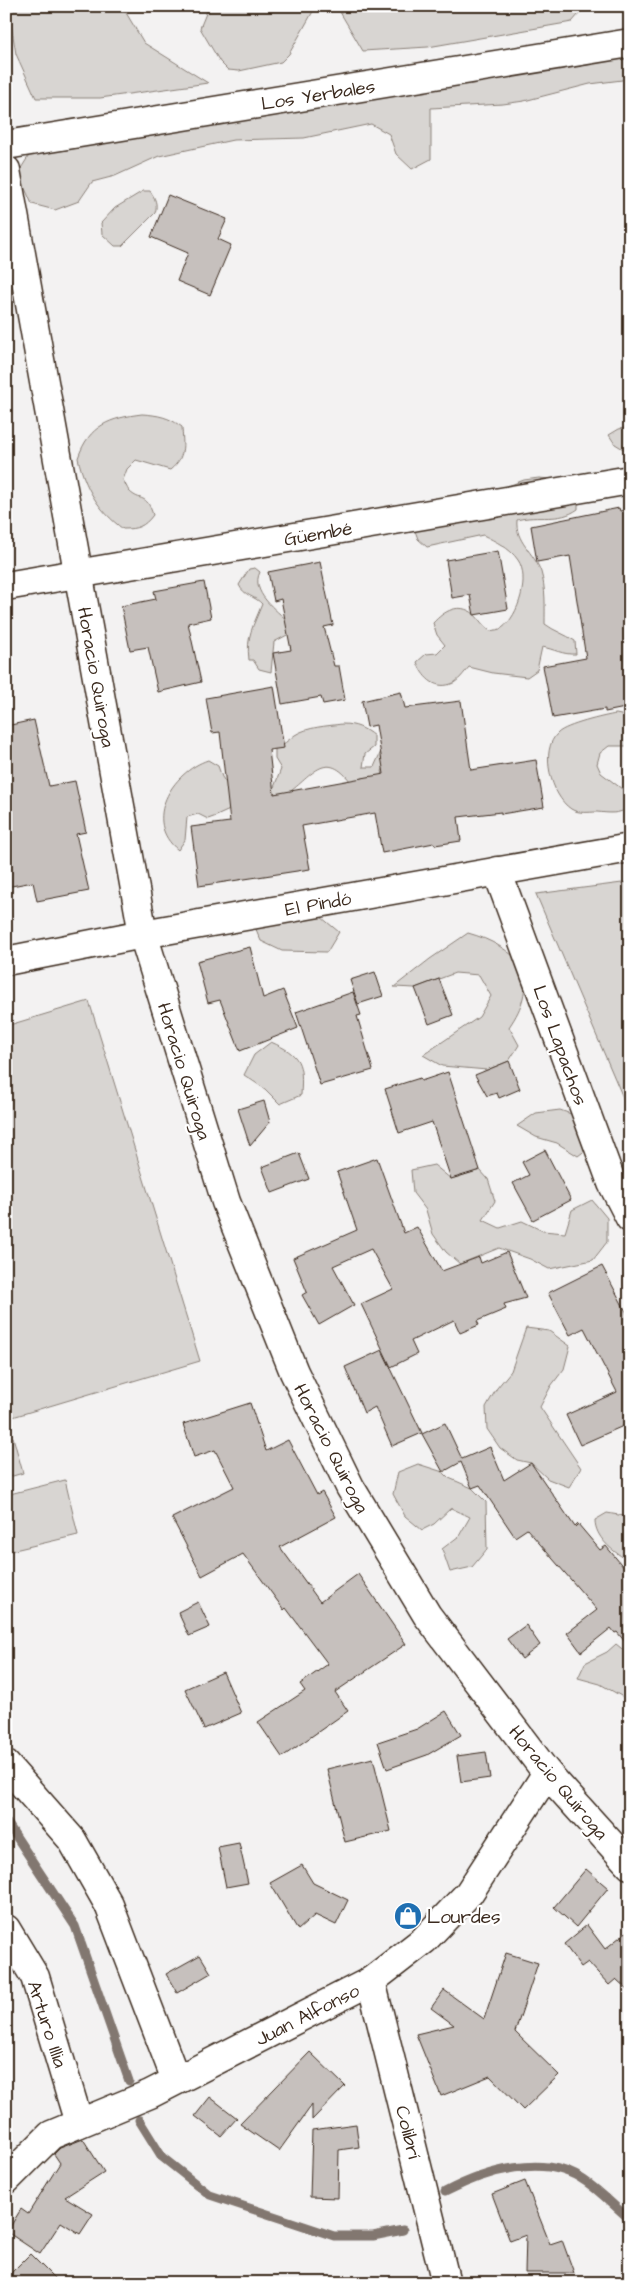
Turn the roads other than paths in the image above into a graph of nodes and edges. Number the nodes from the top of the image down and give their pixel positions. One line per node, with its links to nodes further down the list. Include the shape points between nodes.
1 (630, 43): 2 (street, Los Yerbales)
2 (6, 145)
3 (6, 170): 5 (street, Horacio Quiroga)
4 (630, 480): 5 (street, Güembé)
5 (79, 574): 6 (street, Güembé); 9 (street, Horacio Quiroga)
6 (6, 586)
7 (630, 848): 8 (street, El Pindó)
8 (497, 871): 9 (street, El Pindó); 11 (street, Los Lapachos, via 612,1183)
9 (143, 934): 10 (street, El Pindó); 13 (street, Horacio Quiroga, via 226,1202 294,1372 350,1487 427,1614)
10 (6, 961)
11 (630, 1218)
12 (6, 1765): 17 (street, via 72,1840 109,1905)
13 (547, 1772): 14 (street, Horacio Quiroga); 16 (street, Juan Alfonso, via 469,1893 424,1940)
14 (630, 1865)
15 (6, 1929): 18 (street, Arturo Illia, via 35,1977)
16 (371, 1981): 17 (street, Juan Alfonso); 20 (street, Colibrí)
17 (176, 2080): 18 (street, Juan Alfonso)
18 (79, 2123): 19 (street, Juan Alfonso, via 51,2135)
19 (6, 2180)
20 (446, 2283)

